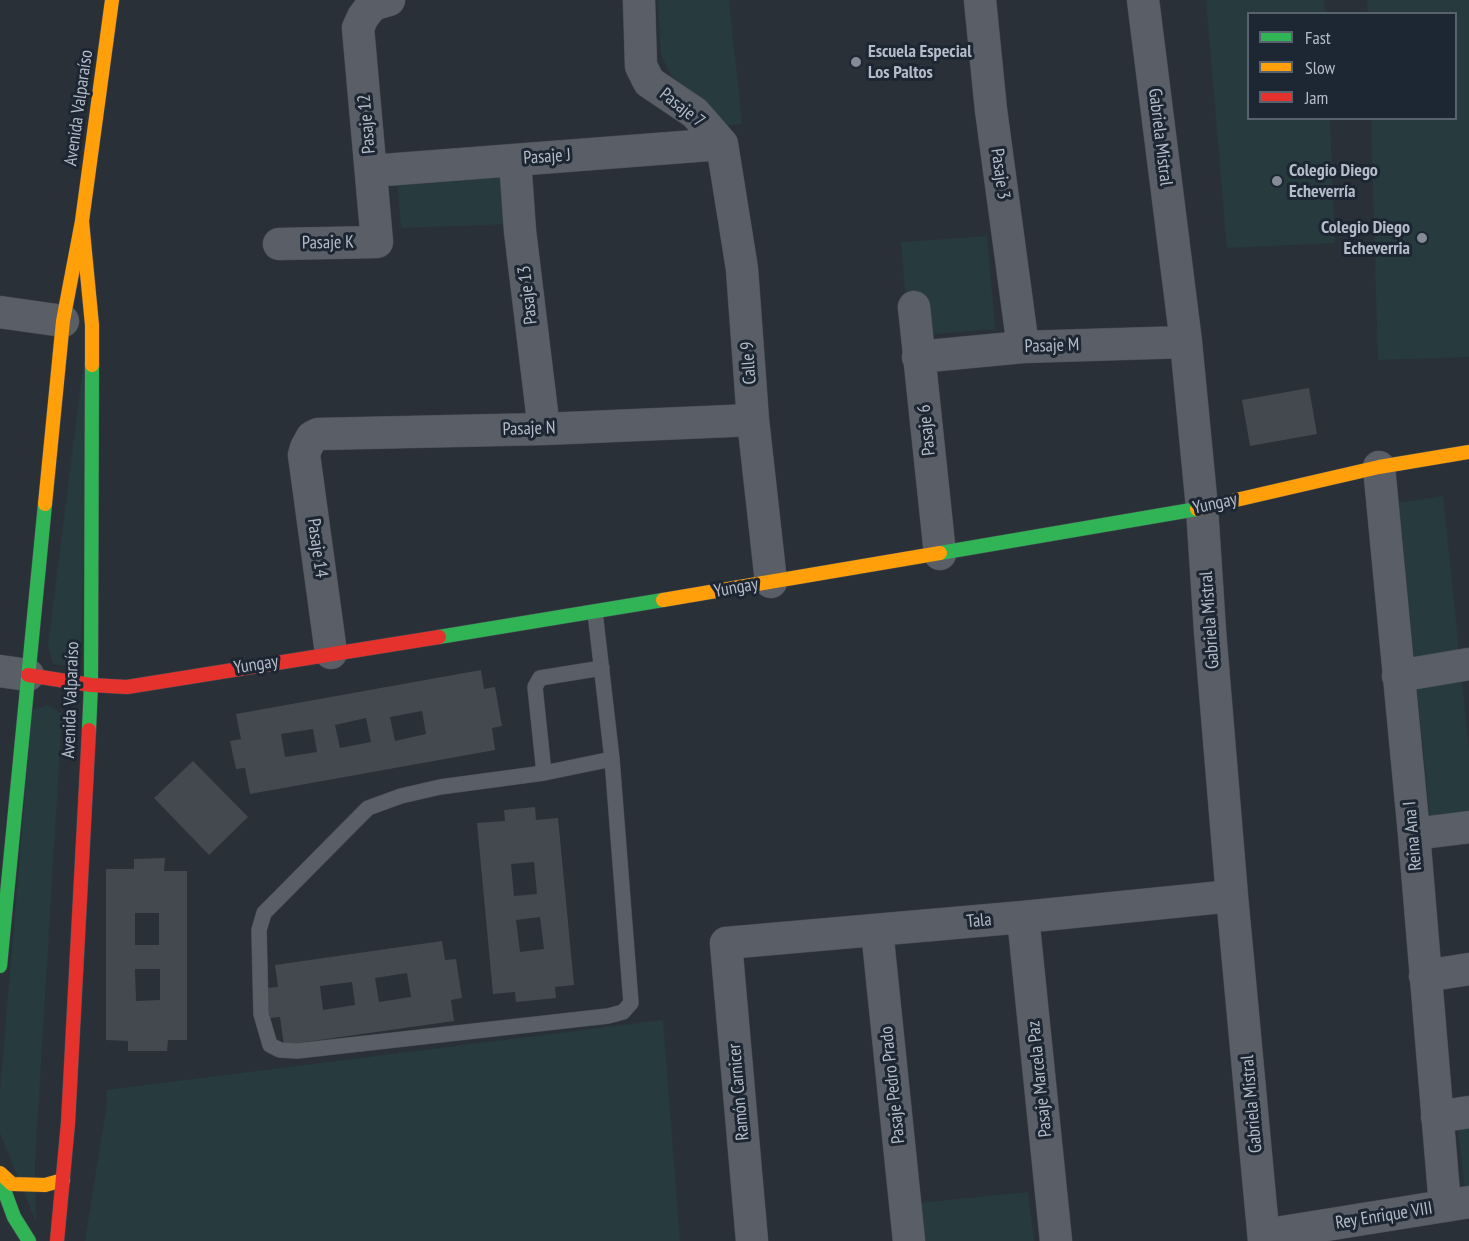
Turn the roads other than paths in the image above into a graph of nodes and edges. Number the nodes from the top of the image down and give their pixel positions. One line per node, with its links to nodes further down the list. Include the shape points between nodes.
1 (112, 0): 9 (main road, Avenida Valparaíso)
2 (639, 0): 6 (street, Pasaje 7, via 641,66 649,82 695,113)
3 (980, 0): 16 (street, Pasaje 3)
4 (1143, 0): 15 (street, Gabriela Mistral)
5 (379, 5): 8 (street, Pasaje 12, via 363,17 358,28)
6 (722, 144): 7 (street, Pasaje J); 18 (street, Calle 9, via 742,268)
7 (514, 159): 8 (street, Pasaje J); 19 (street, Pasaje 13)
8 (371, 171): 10 (street, Pasaje 12)
9 (82, 220): 14 (main road, Avenida Valparaíso); 32 (main road, Avenida Valparaíso, via 92,325)
10 (376, 242): 11 (street, Pasaje K)
11 (279, 244)
12 (914, 307): 17 (street, Pasaje 6)
13 (0, 312): 14 (street)
14 (63, 321): 30 (main road, Avenida Valparaíso, via 33,646)
15 (1186, 342): 16 (street, Pasaje M); 23 (street, Gabriela Mistral)
16 (1023, 347): 17 (street, Pasaje M)
17 (918, 357): 24 (street, Pasaje 6)
18 (753, 420): 19 (street, Pasaje N); 25 (street, Calle 9)
19 (544, 429): 20 (street, Pasaje N, via 318,434)
20 (308, 443): 27 (street, Pasaje 14, via 304,455)
21 (1469, 452): 22 (main road, Yungay)
22 (1379, 466): 23 (main road, Yungay); 31 (street, Reina Ana I)
23 (1202, 508): 24 (main road, Yungay); 37 (street, Gabriela Mistral)
24 (940, 554): 25 (main road, Yungay)
25 (771, 582): 26 (main road, Yungay)
26 (595, 612): 27 (main road, Yungay); 29 (lane)
27 (331, 653): 32 (main road, Yungay, via 127,687)
28 (1469, 664): 31 (street)
29 (602, 668): 33 (lane); 34 (lane, via 540,678 535,687)
30 (14, 673): 32 (main road, Yungay); 41 (main road, Avenida Valparaíso)
31 (1398, 676): 36 (street, Reina Ana I)
32 (91, 685): 48 (main road, Avenida Valparaíso)
33 (612, 759): 34 (lane); 34 (lane, via 631,987 630,1003 623,1012 297,1051 270,1045 261,1014 259,930 264,913 368,808 440,787)
34 (543, 773)
35 (1469, 827): 36 (street)
36 (1413, 834): 43 (street, Reina Ana I)
37 (1232, 896): 38 (street, Tala); 50 (street, Gabriela Mistral)
38 (1023, 917): 39 (street, Tala); 55 (street, Pasaje Marcela Paz)
39 (877, 930): 40 (street, Tala); 54 (street, Pasaje Pedro Prado)
40 (726, 943): 53 (street, Ramón Carnicer)
41 (0, 966)
42 (1469, 969): 43 (street)
43 (1425, 976): 45 (street, Reina Ana I)
44 (1469, 1112): 45 (street)
45 (1437, 1117): 49 (street, Reina Ana I)
46 (0, 1173): 48 (main road, via 12,1184 45,1185)
47 (0, 1179): 51 (main road, via 14,1217)
48 (63, 1180): 52 (main road, Avenida Valparaíso)
49 (1457, 1204): 50 (street, Rey Enrique VIII)
50 (1264, 1238)
51 (29, 1241)
52 (57, 1241)
53 (752, 1241)
54 (909, 1241)
55 (1056, 1241)

